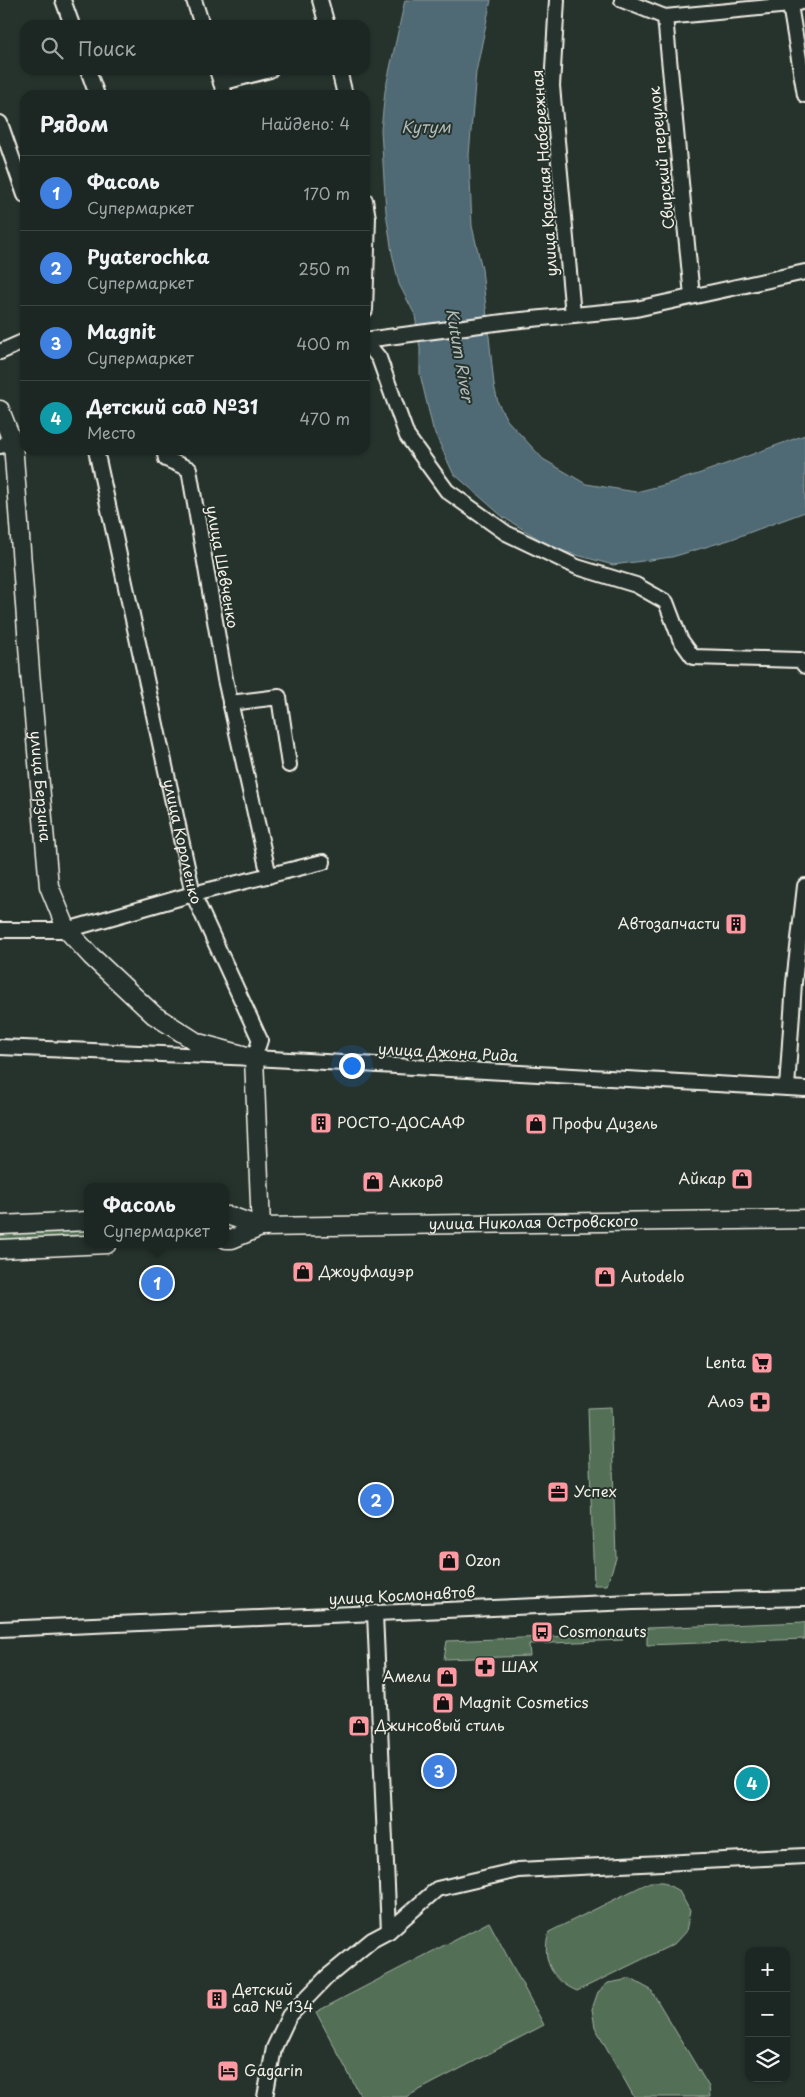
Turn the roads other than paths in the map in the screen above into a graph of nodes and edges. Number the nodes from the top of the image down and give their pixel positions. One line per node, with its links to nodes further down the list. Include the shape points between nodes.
1 (63, 0): 9 (street)
2 (194, 0): 10 (street)
3 (320, 0): 11 (street)
4 (557, 0): 23 (street, улица Красная Набережная, via 552,86)
5 (622, 0): 8 (street)
6 (805, 1): 7 (street)
7 (790, 5): 8 (street); 18 (street)
8 (665, 17): 22 (street, Свирский переулок)
9 (70, 20)
10 (200, 20)
11 (326, 20)
12 (90, 75): 16 (street)
13 (251, 75): 15 (street)
14 (340, 75): 17 (street)
15 (221, 83)
16 (95, 90)
17 (345, 90)
18 (805, 95)
19 (0, 122): 20 (street)
20 (20, 180)
21 (805, 272): 22 (street)
22 (692, 296): 23 (street, via 636,309)
23 (573, 315): 24 (street)
24 (370, 339)
25 (20, 343): 27 (street)
26 (370, 346): 32 (street, via 379,358 407,436 447,491 506,533 577,567 636,585 666,602 680,639 693,656 800,660)
27 (0, 352)
28 (0, 410): 29 (main road, улица Берзина)
29 (13, 443): 40 (main road, улица Берзина, via 50,886)
30 (97, 455): 38 (street, улица Короленко)
31 (165, 455): 33 (street, улица Шевченко, via 166,459 189,469)
32 (805, 666)
33 (230, 703): 34 (street, via 279,697); 36 (street, улица Шевченко)
34 (289, 765)
35 (323, 862): 36 (street)
36 (268, 876): 38 (street)
37 (805, 886): 41 (street)
38 (193, 894): 40 (street); 43 (street, улица Короленко, via 260,1040)
39 (0, 930): 40 (street)
40 (67, 930): 43 (main road, улица Берзина, via 154,1015 198,1043)
41 (800, 983): 44 (street)
42 (0, 1047): 43 (street, улица Джона Рида)
43 (254, 1058): 44 (street, улица Джона Рида); 50 (main road, улица Короленко)
44 (787, 1088): 45 (street, улица Джона Рида)
45 (805, 1089)
46 (229, 1216): 50 (main road, улица Николая Островского)
47 (805, 1219): 50 (main road, улица Николая Островского)
48 (84, 1222): 49 (main road)
49 (0, 1225)
50 (261, 1227): 51 (main road, улица Николая Островского)
51 (229, 1238)
52 (84, 1245): 53 (main road)
53 (0, 1249)
54 (805, 1598): 55 (street, улица Космонавтов)
55 (375, 1614): 56 (street, улица Космонавтов); 58 (street)
56 (0, 1629)
57 (805, 1856): 58 (street, via 518,1870 437,1888)
58 (389, 1931): 59 (street, via 372,1940 327,1977 289,2016 274,2048)
59 (265, 2097)

